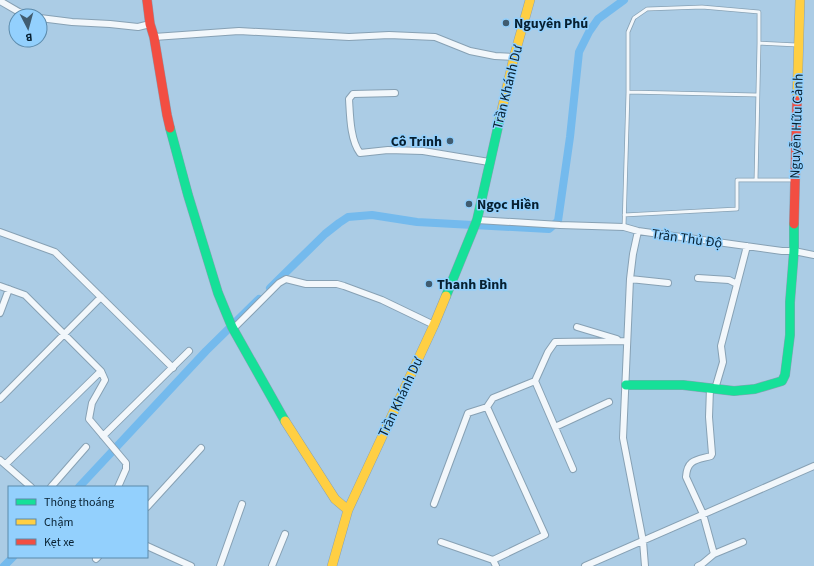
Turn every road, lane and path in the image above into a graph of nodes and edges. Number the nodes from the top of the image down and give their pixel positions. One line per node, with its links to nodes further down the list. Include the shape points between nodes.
1 (147, 0): 7 (street)
2 (530, 0): 11 (street, Trần Khánh Dư)
3 (800, 0): 10 (street, Nguyễn Hữu Cảnh)
4 (0, 2): 5 (street)
5 (11, 8)
6 (48, 19): 7 (street, via 138,27)
7 (150, 24): 8 (street)
8 (154, 37): 11 (street, via 239,31 349,37 435,37 470,51); 35 (street, via 167,115 188,195)
9 (759, 43): 10 (lane); 12 (lane, via 759,12 702,8 648,9 634,18 628,32); 14 (lane)
10 (798, 46): 17 (street, Nguyễn Hữu Cảnh)
11 (514, 57): 15 (street, Trần Khánh Dư)
12 (628, 92): 14 (lane); 18 (lane)
13 (395, 93): 15 (street, via 354,94 349,99 351,123 360,153 388,150 423,151)
14 (757, 95): 16 (lane)
15 (489, 162): 19 (street, Trần Khánh Dư)
16 (756, 180): 17 (lane); 18 (lane, via 737,180 737,209)
17 (794, 180): 24 (street, Nguyễn Hữu Cảnh)
18 (624, 215): 20 (lane)
19 (475, 224): 20 (street, Trần Thủ Độ); 34 (street, Trần Khánh Dư)
20 (624, 227): 21 (street, Trần Thủ Độ)
21 (638, 230): 23 (street, Trần Thủ Độ); 27 (street)
22 (0, 232): 32 (street, via 55,252)
23 (747, 246): 24 (street, Trần Thủ Độ); 29 (street)
24 (794, 251): 25 (street, Trần Thủ Độ); 44 (street, Nguyễn Hữu Cảnh, via 790,335 782,381 734,392)
25 (814, 255)
26 (698, 278): 29 (street, via 728,280)
27 (630, 279): 28 (street); 38 (street)
28 (668, 283)
29 (737, 284): 44 (street, via 721,346 723,362)
30 (0, 286): 31 (street)
31 (9, 289): 33 (street); 37 (street, via 25,295)
32 (101, 297): 37 (street); 40 (street)
33 (0, 314)
34 (434, 325): 35 (street, via 382,300 344,286 306,284 286,279); 62 (street, Trần Khánh Dư)
35 (231, 326): 62 (street, via 304,451 335,499)
36 (577, 327): 38 (street)
37 (64, 334): 41 (street); 45 (street)
38 (627, 341): 42 (street, via 555,342); 43 (street)
39 (189, 351): 40 (street)
40 (173, 368): 49 (street)
41 (101, 371): 49 (street, via 105,380 92,403 89,419); 53 (street)
42 (535, 380): 47 (street, via 493,398); 48 (street)
43 (626, 385): 44 (street, via 683,385); 65 (street, via 623,438)
44 (712, 389): 63 (street, via 709,417 712,454 694,460 686,472)
45 (0, 399)
46 (609, 402): 48 (street)
47 (487, 407): 60 (street, via 468,413); 70 (street, via 545,535)
48 (555, 427): 55 (street)
49 (103, 436): 58 (street, via 126,463)
50 (86, 447): 57 (street)
51 (201, 448): 61 (street)
52 (0, 460): 53 (street)
53 (6, 464): 56 (street)
54 (814, 466): 63 (street)
55 (574, 469)
56 (30, 486)
57 (51, 486)
58 (118, 486)
59 (242, 504): 72 (street)
60 (434, 504)
61 (148, 506)
62 (348, 510): 74 (street, Trần Khánh Dư)
63 (703, 514): 65 (street); 69 (street)
64 (285, 534): 73 (street)
65 (643, 541): 75 (street); 76 (street)
66 (441, 542): 70 (street)
67 (743, 542): 69 (street)
68 (148, 546): 71 (street)
69 (714, 554): 77 (street)
70 (495, 563)
71 (191, 566)
72 (220, 566)
73 (272, 566)
74 (332, 566)
75 (585, 566)
76 (645, 566)
77 (698, 566)

